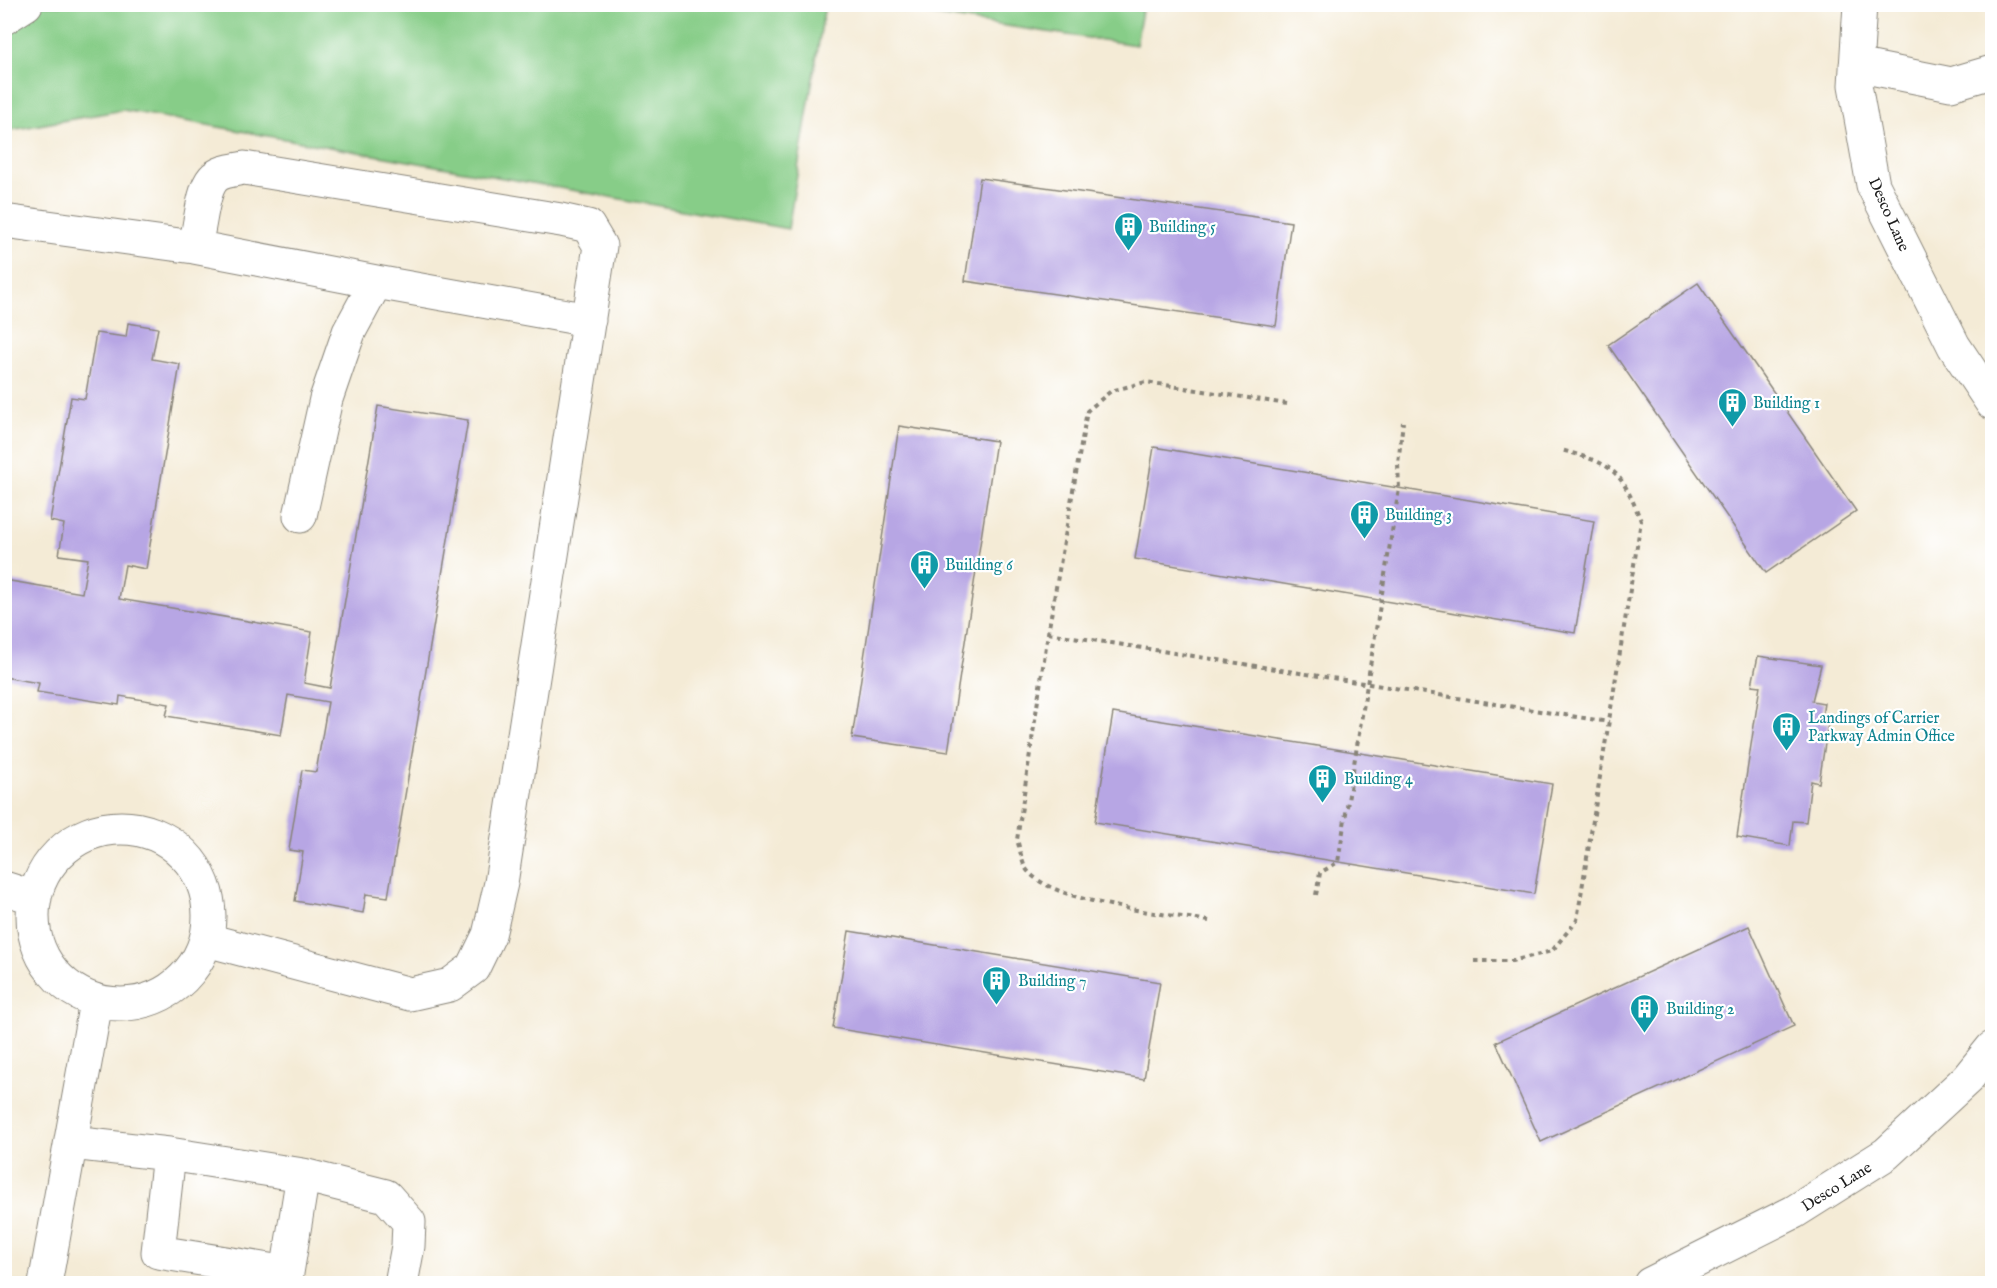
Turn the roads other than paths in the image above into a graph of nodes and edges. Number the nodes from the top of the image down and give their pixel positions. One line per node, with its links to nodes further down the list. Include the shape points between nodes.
1 (26, 4): 3 (street)
2 (1860, 4): 4 (street, Desco Lane)
3 (4, 18)
4 (1856, 65): 5 (street, via 1951,84); 10 (street, Desco Lane, via 1855,85 1873,185 1954,346)
5 (1992, 72)
6 (4, 220): 7 (street)
7 (194, 247): 8 (street); 9 (street, via 213,179 244,168 561,220 588,226 600,246)
8 (376, 282): 9 (street); 11 (street, via 349,332 326,399)
9 (589, 320): 14 (street, via 501,883 489,935 473,968 450,985 410,994)
10 (1992, 402)
11 (300, 516)
12 (4, 888): 13 (street)
13 (35, 898): 14 (street, via 41,878 58,853 84,835 113,827 144,830 169,841 190,860 204,884 210,912); 15 (street, via 35,938 48,966 69,988)
14 (207, 940): 15 (street, via 195,965 176,986 152,1000 124,1005)
15 (96, 1002): 17 (street)
16 (1992, 1048): 22 (street, Desco Lane, via 1967,1078 1886,1154 1794,1212)
17 (72, 1143): 18 (street); 20 (street)
18 (169, 1154): 19 (street); 19 (street, via 158,1252 286,1273)
19 (303, 1175): 21 (street, via 386,1196 409,1222)
20 (45, 1284)
21 (401, 1284)
22 (1650, 1284)

